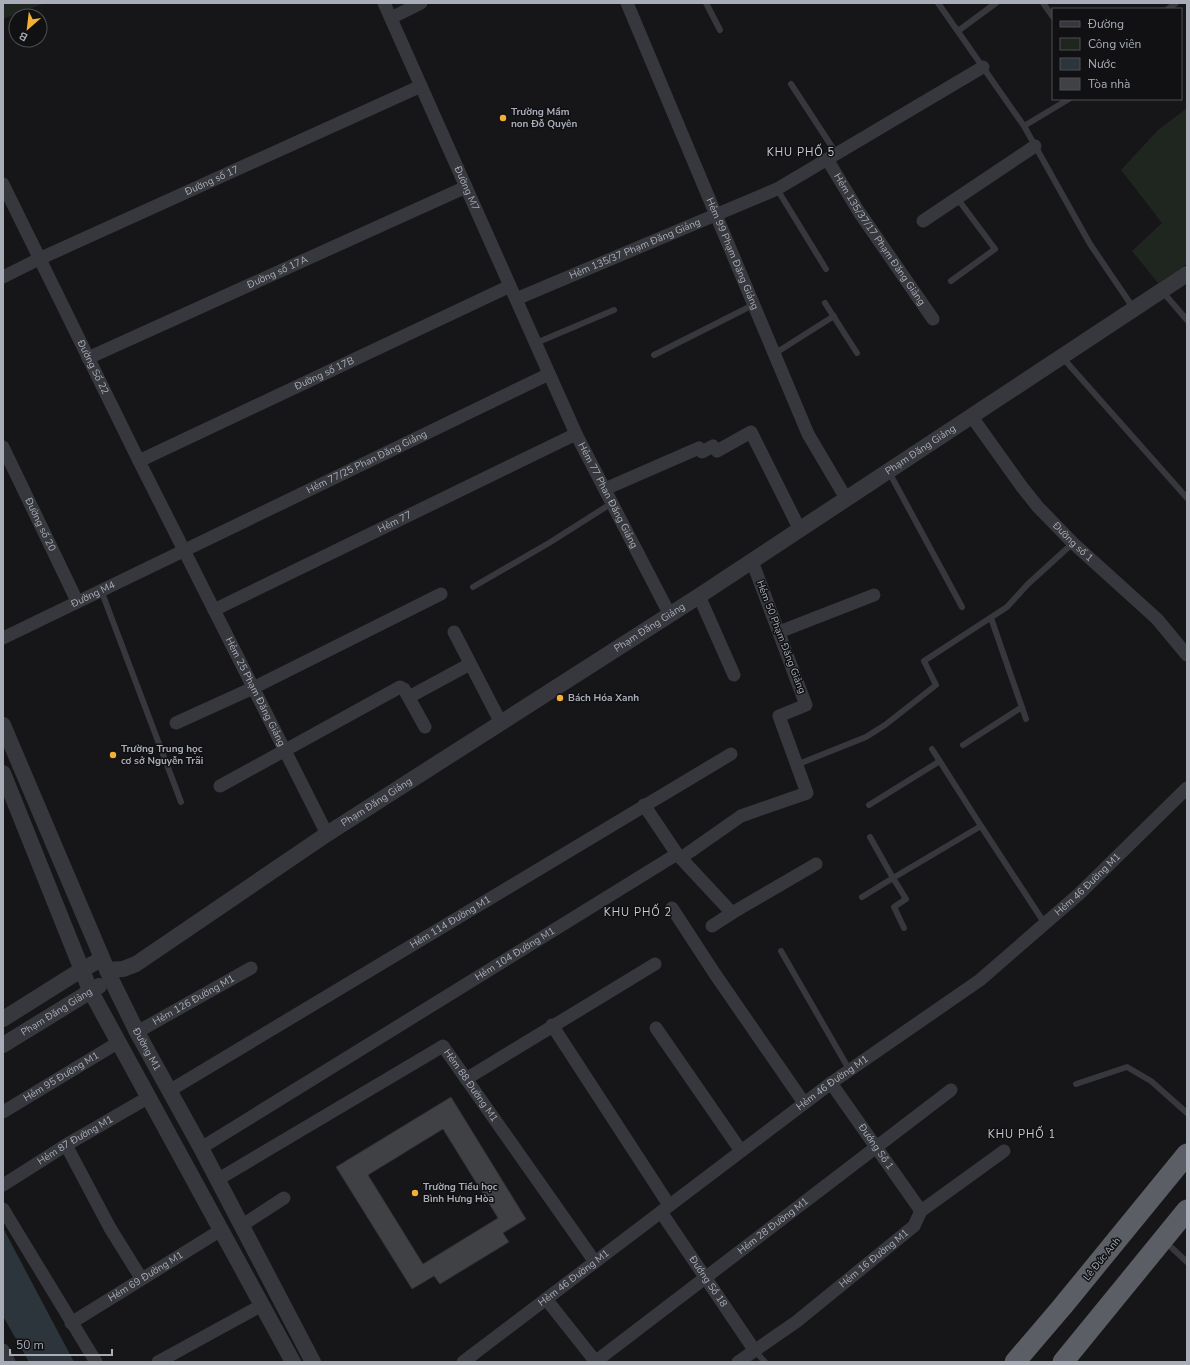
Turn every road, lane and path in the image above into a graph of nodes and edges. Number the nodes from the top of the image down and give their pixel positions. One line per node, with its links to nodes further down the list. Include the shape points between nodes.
1 (384, 3): 9 (street, Đường M7)
2 (421, 3): 9 (street)
3 (626, 3): 23 (street, Hẻm 99 Phạm Đăng Giảng)
4 (706, 3): 10 (lane)
5 (938, 3): 11 (lane)
6 (996, 3): 11 (lane)
7 (1044, 3): 8 (lane)
8 (1052, 15)
9 (391, 18): 14 (street, Đường M7)
10 (720, 30)
11 (958, 31): 12 (lane)
12 (983, 67): 16 (lane); 18 (street, Hẻm 135/37 Phạm Đăng Giảng)
13 (791, 84): 18 (lane)
14 (421, 86): 20 (street, Đường M7); 25 (street, Đường số 17)
15 (1066, 100): 16 (lane)
16 (1024, 126): 17 (lane)
17 (1035, 146): 22 (street); 35 (lane, via 1090,244)
18 (832, 156): 21 (street, Hẻm 135/37 Phạm Đăng Giảng); 38 (street, Hẻm 135/37/17 Phạm Đăng Giảng, via 859,212)
19 (3, 184): 25 (street, Đường Số 22)
20 (466, 187): 30 (street, Đường M7); 45 (street, Đường số 17A)
21 (777, 189): 23 (street, Hẻm 135/37 Phạm Đăng Giảng); 26 (lane)
22 (957, 198): 24 (street); 29 (lane, via 995,249)
23 (715, 216): 32 (street, Hẻm 135/37 Phạm Đăng Giảng); 34 (street, Hẻm 99 Phạm Đăng Giảng)
24 (923, 221)
25 (39, 259): 28 (street, Đường số 17); 45 (street, Đường Số 22)
26 (826, 269)
27 (1187, 274): 31 (street, Phạm Đăng Giảng)
28 (3, 277)
29 (951, 281)
30 (510, 286): 32 (street, Đường M7); 50 (street, Đường số 17B)
31 (1161, 291): 35 (street, Phạm Đăng Giảng); 39 (lane)
32 (516, 299): 40 (street, Đường M7)
33 (826, 302): 37 (lane)
34 (753, 305): 42 (street, Hẻm 99 Phạm Đăng Giảng); 43 (lane)
35 (1134, 309): 44 (street, Phạm Đăng Giảng)
36 (614, 310): 40 (lane)
37 (834, 316): 41 (lane); 42 (lane)
38 (933, 319)
39 (1187, 320)
40 (536, 343): 46 (street, Đường M7)
41 (857, 353)
42 (774, 354): 54 (street, Hẻm 99 Phạm Đăng Giảng, via 808,434)
43 (654, 355)
44 (1062, 357): 47 (street, Phạm Đăng Giảng); 53 (lane)
45 (88, 358): 50 (street, Đường Số 22)
46 (549, 374): 48 (street, Hẻm 77 Phan Đăng Giảng); 58 (street, Hẻm 77/25 Phan Đăng Giảng)
47 (972, 417): 51 (street, Phạm Đăng Giảng); 57 (street, Đường số 1, via 1038,507)
48 (576, 434): 52 (street, Hẻm 77 Phan Đăng Giảng); 67 (street, Hẻm 77)
49 (3, 447): 65 (street, Đường số 20)
50 (139, 461): 58 (street, Đường Số 22)
51 (888, 472): 54 (street, Phạm Đăng Giảng); 66 (lane)
52 (605, 489): 55 (street, Hẻm 77 Phan Đăng Giảng); 56 (street, via 699,448 702,452 713,446 716,451 751,432)
53 (1187, 498)
54 (846, 500): 56 (street, Phạm Đăng Giảng)
55 (612, 503): 60 (lane); 68 (street, Hẻm 77 Phan Đăng Giảng)
56 (800, 530): 59 (street, Phạm Đăng Giảng)
57 (1073, 543): 69 (lane, via 1028,584 1013,603); 73 (street, Đường số 1, via 1157,619)
58 (184, 550): 61 (street, Đường M4); 67 (street, Hẻm 25 Phạm Đăng Giảng)
59 (752, 561): 64 (street, Phạm Đăng Giảng); 71 (street, Hẻm 50 Phạm Đăng Giảng)
60 (473, 587)
61 (101, 590): 65 (street, Đường M4); 93 (lane)
62 (441, 594): 76 (street)
63 (874, 595): 71 (street)
64 (699, 596): 68 (street, Phạm Đăng Giảng); 75 (street)
65 (77, 601): 72 (street, Đường M4)
66 (962, 607)
67 (214, 610): 76 (street, Hẻm 25 Phạm Đăng Giảng)
68 (670, 614): 81 (street, Phạm Đăng Giảng)
69 (991, 618): 78 (lane); 89 (lane, via 924,661 936,685 885,725 866,737)
70 (454, 632): 74 (street)
71 (778, 632): 89 (street, Hẻm 50 Phạm Đăng Giảng, via 806,705 779,716)
72 (3, 638)
73 (1187, 655)
74 (470, 664): 77 (street); 81 (street)
75 (734, 675)
76 (253, 688): 80 (street); 86 (street, Hẻm 25 Phạm Đăng Giảng)
77 (408, 697): 83 (street); 86 (street, via 404,689 400,688)
78 (1022, 707): 79 (lane); 84 (lane)
79 (1026, 719)
80 (176, 723)
81 (501, 723): 97 (street, Phạm Đăng Giảng)
82 (3, 725): 112 (street, Đường M1)
83 (425, 727)
84 (963, 745)
85 (932, 749): 88 (lane)
86 (284, 751): 91 (street); 97 (street, Hẻm 25 Phạm Đăng Giảng)
87 (731, 754): 94 (street, Hẻm 114 Đường M1)
88 (940, 761): 95 (lane); 96 (lane)
89 (796, 765): 99 (street, Hẻm 104 Đường M1, via 807,793 741,816)
90 (3, 773): 111 (street, Đường M1)
91 (220, 786)
92 (1187, 788): 105 (street, Hẻm 46 Đường M1)
93 (181, 802)
94 (644, 805): 99 (street); 125 (street, Hẻm 114 Đường M1, via 411,948)
95 (869, 805)
96 (981, 826): 101 (lane); 105 (lane)
97 (327, 834): 112 (street, Phạm Đăng Giảng, via 136,964 123,969)
98 (870, 837): 101 (lane)
99 (679, 856): 104 (street); 132 (street, Hẻm 104 Đường M1)
100 (816, 864): 104 (street)
101 (893, 878): 102 (lane); 107 (lane, via 906,899 894,907)
102 (862, 897)
103 (672, 908): 127 (street)
104 (732, 913): 106 (street)
105 (1045, 924): 120 (street, Hẻm 46 Đường M1, via 963,993)
106 (712, 926)
107 (904, 928)
108 (781, 951): 120 (lane)
109 (655, 964): 115 (street)
110 (251, 968): 117 (street, Hẻm 126 Đường M1)
111 (81, 970): 112 (street, Phạm Đăng Giảng); 113 (street, Đường M1); 114 (street, Phạm Đăng Giảng)
112 (107, 970): 113 (street, Phạm Đăng Giảng); 117 (street, Đường M1)
113 (90, 990): 118 (street, Đường M1); 119 (street, Phạm Đăng Giảng)
114 (3, 1020)
115 (552, 1025): 121 (street); 141 (street, Đướng Sồ 18)
116 (656, 1028): 134 (street)
117 (137, 1032): 125 (street, Đường M1)
118 (119, 1042): 126 (street, Đường M1); 128 (street, Hẻm 95 Đường M1)
119 (3, 1045)
120 (850, 1071): 122 (street, Hẻm 46 Đường M1)
121 (466, 1079): 137 (street, Hẻm 88 Đường M1, via 443,1046); 148 (street, Hẻm 88 Đường M1)
122 (831, 1083): 127 (street, Hẻm 46 Đường M1); 131 (street, Đướng Sồ 1)
123 (1076, 1084): 129 (lane, via 1127,1067 1151,1081)
124 (951, 1090): 131 (street, Hẻm 28 Đường M1)
125 (169, 1091): 132 (street, Đường M1)
126 (149, 1097): 130 (street, Hẻm 87 Đường M1); 145 (street, Đường M1)
127 (804, 1103): 134 (street, Hẻm 46 Đường M1)
128 (3, 1112)
129 (1187, 1113)
130 (66, 1145): 138 (street, Hẻm 87 Đường M1); 150 (street, via 110,1228)
131 (876, 1147): 143 (street, Đướng Sồ 1); 149 (street, Hẻm 28 Đường M1)
132 (201, 1148): 137 (street, Đường M1)
133 (1004, 1150): 143 (street, Hẻm 16 Đường M1)
134 (741, 1151): 141 (street, Hẻm 46 Đường M1)
135 (1187, 1154): 165 (highway, Lê Đức Anh)
136 (1187, 1176): 166 (highway, Lê Đức Anh)
137 (217, 1180): 144 (street, Đường M1)
138 (3, 1185)
139 (284, 1198): 144 (street)
140 (3, 1209): 153 (street)
141 (665, 1209): 148 (street, Hẻm 46 Đường M1); 149 (street, Đướng Sồ 18)
142 (1187, 1210): 167 (highway)
143 (921, 1211): 155 (street, Hẻm 16 Đường M1, via 914,1226 796,1322)
144 (241, 1226): 160 (street, Đường M1)
145 (221, 1230): 150 (street, Hẻm 69 Đường M1); 152 (street, Đường M1)
146 (1187, 1231): 147 (highway)
147 (1180, 1255): 168 (highway)
148 (595, 1262): 151 (street, Hẻm 46 Đường M1)
149 (706, 1277): 155 (street, Đướng Sồ 18); 162 (street, Hẻm 28 Đường M1)
150 (141, 1278): 153 (street, Hẻm 69 Đường M1)
151 (546, 1299): 161 (street, Hẻm 46 Đường M1); 162 (street)
152 (262, 1305): 158 (street); 159 (street, Đường M1)
153 (71, 1323): 157 (street)
154 (3, 1350): 156 (street)
155 (755, 1351): 163 (street, Hẻm 16 Đường M1); 164 (lane)
156 (9, 1362)
157 (96, 1362)
158 (158, 1362)
159 (293, 1362)
160 (314, 1362)
161 (463, 1362)
162 (596, 1362)
163 (738, 1362)
164 (765, 1362)
165 (1015, 1362)
166 (1030, 1362)
167 (1063, 1362)
168 (1078, 1362)

